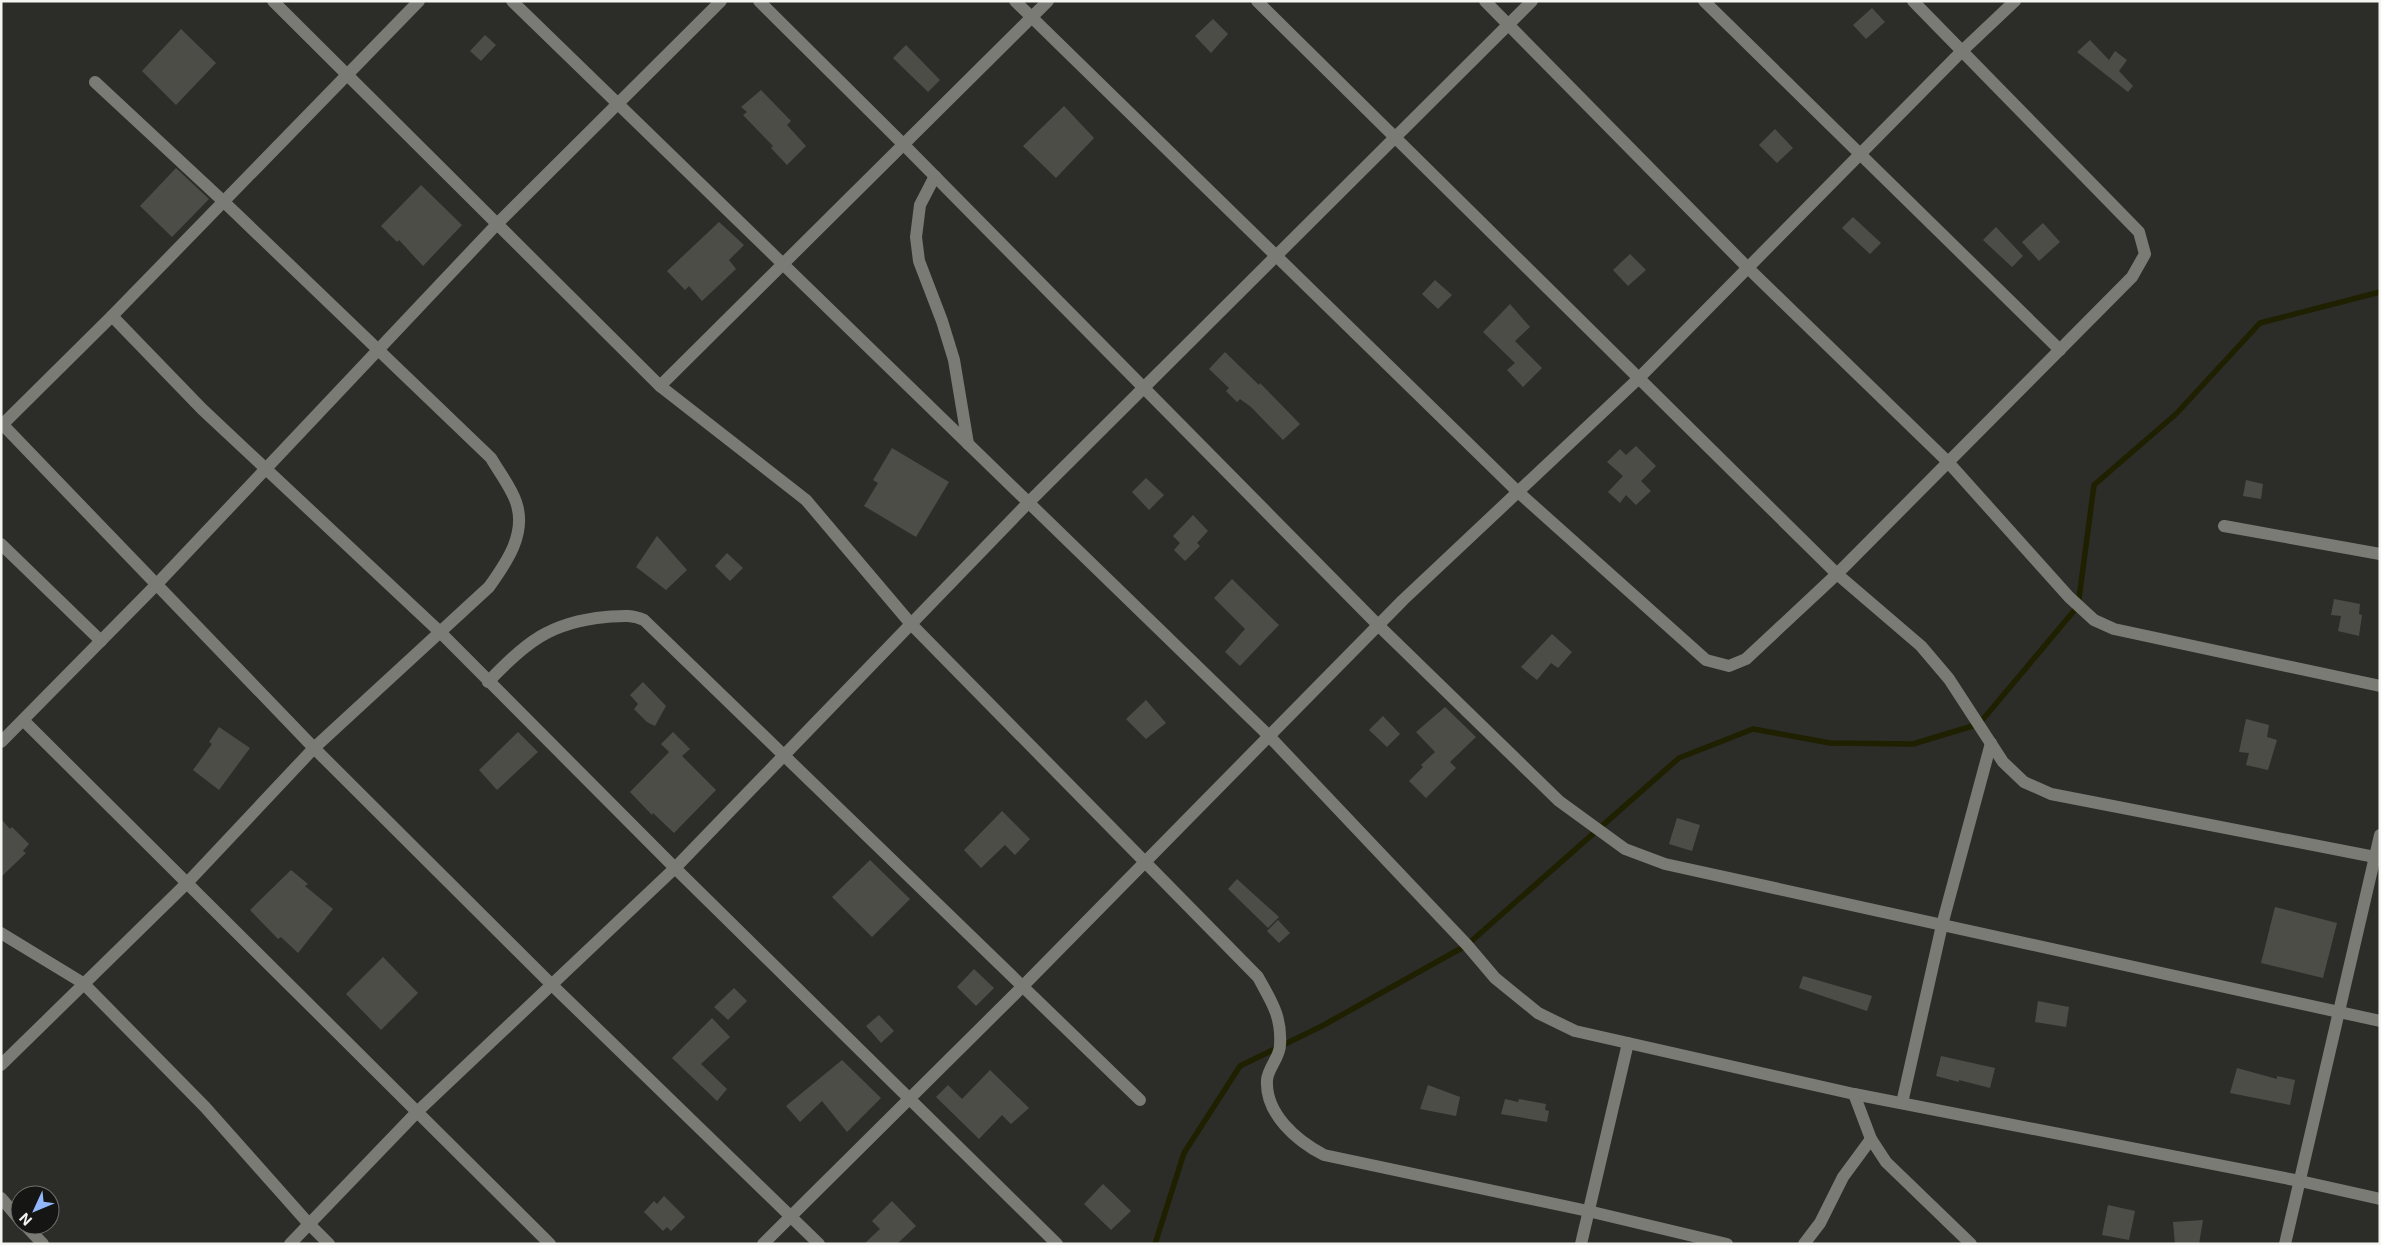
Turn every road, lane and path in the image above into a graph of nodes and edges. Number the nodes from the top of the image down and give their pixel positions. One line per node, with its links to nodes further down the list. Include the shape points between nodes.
1 (273, 1): 17 (street)
2 (419, 1): 17 (street)
3 (512, 1): 19 (street)
4 (721, 1): 19 (street)
5 (759, 1): 21 (street)
6 (1015, 1): 14 (street)
7 (1048, 1): 14 (street)
8 (1257, 1): 20 (street)
9 (1485, 1): 15 (street)
10 (1532, 1): 15 (street)
11 (1704, 1): 22 (street)
12 (1913, 1): 16 (street)
13 (2015, 1): 16 (street)
14 (1032, 17): 21 (street); 26 (street)
15 (1509, 26): 20 (street); 28 (street)
16 (1962, 51): 22 (street); 31 (street, via 2139,232 2145,254 2132,277)
17 (347, 74): 24 (street); 25 (street)
18 (95, 82): 24 (street)
19 (616, 105): 25 (street); 27 (street)
20 (1396, 138): 26 (street); 32 (street)
21 (904, 144): 23 (street); 27 (street)
22 (1859, 155): 28 (street); 31 (street)
23 (935, 176): 34 (street); 36 (street, via 920,205 916,237 918,261 954,360)
24 (224, 201): 29 (street); 30 (street)
25 (498, 223): 30 (street); 33 (street)
26 (1274, 256): 34 (street); 39 (street)
27 (783, 265): 33 (street); 36 (street)
28 (1748, 268): 32 (street); 37 (street)
29 (112, 316): 35 (street); 38 (street, via 202,409)
30 (379, 350): 38 (street); 48 (street, via 491,458 516,502 519,534 505,564 490,587)
31 (2060, 350): 37 (street)
32 (1638, 379): 39 (street); 44 (street)
33 (660, 386): 46 (street, via 806,500)
34 (1143, 389): 40 (street); 47 (street)
35 (2, 426): 45 (street)
36 (968, 444): 40 (street)
37 (1948, 462): 44 (street); 51 (street, via 2069,597 2094,620 2114,629)
38 (266, 469): 45 (street); 48 (street)
39 (1517, 491): 44 (street, via 1706,660 1730,666 1746,659); 47 (street)
40 (1028, 503): 46 (street); 53 (street)
41 (2224, 526): 43 (street)
42 (1, 544): 49 (street)
43 (2380, 554)
44 (1837, 574): 55 (street, via 1921,646 1949,679)
45 (156, 585): 49 (street); 56 (street)
46 (911, 624): 57 (street); 60 (street)
47 (1378, 625): 53 (street); 63 (street, via 1560,801 1625,849 1665,864)
48 (441, 633): 50 (street); 56 (street)
49 (101, 641): 52 (street)
50 (488, 682): 57 (street, via 511,657 540,636 580,619 635,616 644,620); 61 (street)
51 (2380, 686)
52 (23, 720): 54 (street); 62 (street)
53 (1268, 735): 60 (street); 70 (street, via 1495,978 1538,1013 1567,1028)
54 (1, 742)
55 (1991, 743): 59 (street, via 2003,762 2024,782 2051,794); 63 (street)
56 (314, 748): 62 (street); 66 (street)
57 (783, 755): 61 (street); 67 (street)
58 (2380, 835): 59 (street)
59 (2377, 857): 68 (street)
60 (1145, 861): 67 (street); 82 (street, via 1258,977 1277,1011 1280,1046 1267,1079 1270,1104 1294,1136 1324,1155)
61 (675, 868): 66 (street); 73 (street)
62 (186, 882): 65 (street); 76 (street)
63 (1942, 925): 68 (street); 75 (street)
64 (1, 933): 65 (street)
65 (83, 983): 71 (street); 84 (street, via 205,1106)
66 (552, 986): 76 (street); 83 (street)
67 (1022, 987): 73 (street); 74 (street)
68 (2339, 1012): 69 (street); 78 (street)
69 (2380, 1021)
70 (1628, 1043): 72 (street); 82 (street)
71 (1, 1065)
72 (1854, 1094): 75 (street); 77 (street)
73 (909, 1099): 83 (street); 90 (street)
74 (1140, 1100)
75 (1902, 1104): 78 (street)
76 (416, 1112): 84 (street); 87 (street)
77 (1870, 1139): 93 (street, via 1843,1177 1820,1223); 94 (street, via 1886,1162)
78 (2300, 1181): 80 (street); 95 (street)
79 (1, 1198): 81 (street)
80 (2380, 1200)
81 (10, 1208)
82 (1588, 1211): 91 (street); 92 (street)
83 (791, 1216): 88 (street); 89 (street)
84 (310, 1224): 85 (street); 86 (street)
85 (290, 1244)
86 (329, 1244)
87 (550, 1244)
88 (763, 1244)
89 (819, 1244)
90 (1057, 1244)
91 (1581, 1244)
92 (1727, 1244)
93 (1804, 1244)
94 (1971, 1244)
95 (2285, 1244)

